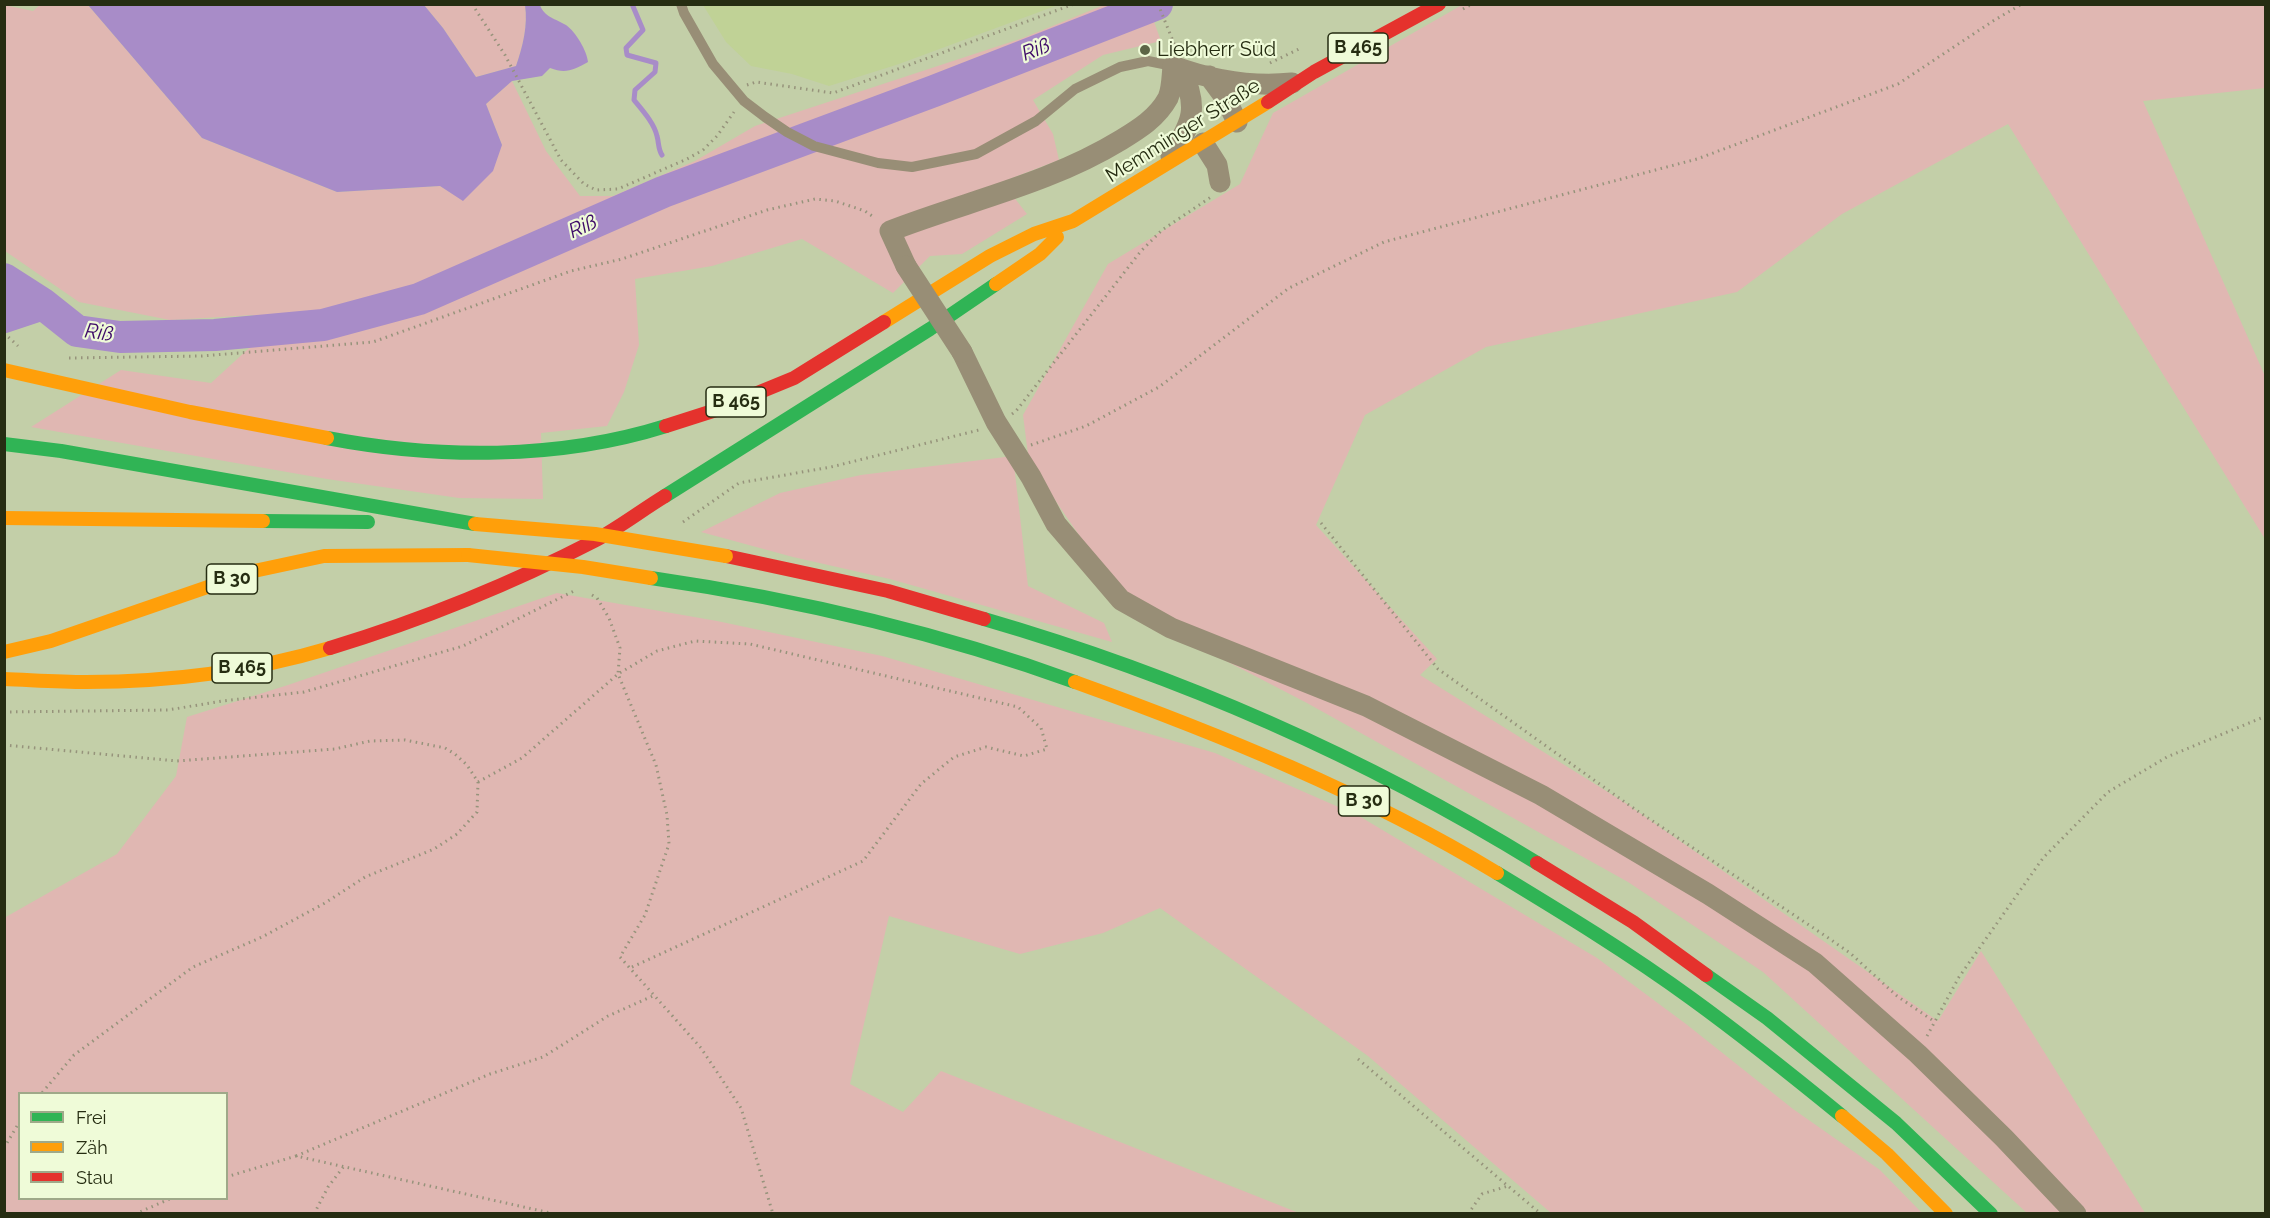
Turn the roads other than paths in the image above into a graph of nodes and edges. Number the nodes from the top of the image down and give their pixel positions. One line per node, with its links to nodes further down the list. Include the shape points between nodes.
1 (681, 4): 3 (lane, via 713,64 744,101 765,117 814,146 878,163 912,167 976,154 1036,121 1075,89 1120,67 1148,61)
2 (1439, 4): 5 (main road, Memminger Straße / B 465)
3 (1177, 61): 4 (street); 8 (street, via 1192,100 1192,117); 23 (street, bridge, via 1169,96 1160,110 1147,124 1097,155 1036,182 890,231 906,266 962,352 996,422 1056,524 1121,600 1171,628 1366,706 1541,795 1815,963 1918,1054)
4 (1209, 76): 5 (street, via 1248,84); 6 (street)
5 (1296, 83): 6 (main road, Memminger Straße / B 465)
6 (1237, 122): 7 (main road, Memminger Straße / B 465)
7 (1203, 143): 8 (main road, Memminger Straße / B 465); 9 (street, via 1217,165)
8 (1165, 167): 10 (main road, Memminger Straße / B 465)
9 (1220, 182)
10 (1073, 221): 11 (main road, B 465, via 1034,234 990,256 794,378 716,410 639,434 569,447 494,453 358,444 190,412); 20 (main road, B 465, via 1040,254 930,328 597,539 469,599 396,628 320,651 243,668 98,682)
11 (4, 370)
12 (4, 444): 15 (main road)
13 (4, 518): 14 (main road, B 30)
14 (100, 522): 15 (main road, B 30); 16 (main road, B 30)
15 (475, 524): 22 (main road, B 30, bridge, via 596,534 821,574 904,594 1051,637 1193,690 1363,766 1565,878 1709,974 1795,1038 1899,1125)
16 (238, 534)
17 (330, 543): 18 (main road, B 30)
18 (468, 555): 19 (main road, B 30, via 324,556 254,570 51,640); 21 (main road, B 30, bridge, via 583,567 760,596 852,616 1034,668 1234,742 1400,819 1543,900 1674,985 1785,1069 1880,1149)
19 (4, 652)
20 (4, 679)
21 (1946, 1214)
22 (1991, 1214)
23 (2076, 1214)

